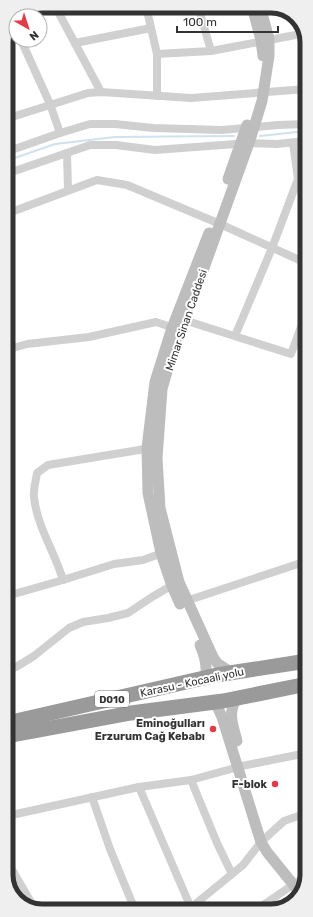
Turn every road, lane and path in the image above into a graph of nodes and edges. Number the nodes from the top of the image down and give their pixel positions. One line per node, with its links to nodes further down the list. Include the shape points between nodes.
1 (59, 13): 9 (street)
2 (148, 13): 6 (street)
3 (200, 13): 11 (street)
4 (255, 13): 8 (main road, Mimar Sinan Caddesi)
5 (261, 13): 8 (main road, Mimar Sinan Caddesi)
6 (151, 28): 9 (street); 12 (street)
7 (299, 33): 8 (street)
8 (265, 40): 11 (street); 15 (main road, Mimar Sinan Caddesi, via 269,56)
9 (75, 43): 14 (street)
10 (25, 48): 17 (street)
11 (210, 51): 12 (street)
12 (157, 54): 16 (street)
13 (300, 90): 15 (street)
14 (101, 92): 16 (street); 17 (street, via 88,93)
15 (261, 93): 16 (street, via 191,98); 20 (main road, Mimar Sinan Caddesi)
16 (157, 96)
17 (50, 104): 18 (street); 21 (street)
18 (13, 117)
19 (300, 124): 20 (street)
20 (250, 127): 21 (street, via 194,130 90,124); 23 (main road, Mimar Sinan Caddesi)
21 (60, 133): 25 (street)
22 (300, 142): 24 (street)
23 (244, 143): 24 (street); 26 (street, via 155,150 90,145); 32 (main road, Mimar Sinan Caddesi)
24 (293, 143): 27 (street)
25 (13, 150)
26 (67, 153): 28 (street); 30 (street)
27 (300, 171)
28 (13, 172)
29 (300, 184): 33 (street)
30 (68, 190): 31 (street); 32 (street, via 97,180 127,185)
31 (13, 211)
32 (216, 222): 33 (street); 35 (main road, Mimar Sinan Caddesi, via 200,279)
33 (272, 248): 34 (street); 37 (street)
34 (300, 260)
35 (178, 326): 37 (street); 38 (street, via 156,322 89,337); 39 (main road, Mimar Sinan Caddesi, via 162,389)
36 (300, 329): 37 (street, via 291,354)
37 (235, 336)
38 (13, 348)
39 (152, 447): 40 (main road, Mimar Sinan Caddesi, via 157,458); 42 (street, via 48,465 37,473 34,497 43,532)
40 (166, 552): 42 (street, via 143,560 114,564); 43 (main road, Mimar Sinan Caddesi)
41 (300, 563): 45 (street)
42 (63, 580): 44 (street)
43 (175, 584): 45 (main road, Mimar Sinan Caddesi); 47 (street, via 128,613 83,622 69,628 34,656); 49 (main road, Mimar Sinan Caddesi, via 205,656)
44 (13, 593)
45 (186, 601): 48 (main road, Mimar Sinan Caddesi, via 213,657 217,663)
46 (300, 662): 48 (highway, Karasu - Kocaali yolu / D010)
47 (13, 668)
48 (232, 673): 49 (highway, Karasu - Kocaali yolu / D010); 51 (highway)
49 (206, 678): 51 (highway); 52 (highway, Karasu - Kocaali yolu / D010)
50 (300, 685): 51 (highway, D010)
51 (224, 701): 53 (highway, Karasu - Kocaali yolu / D010, via 131,713); 55 (main road, via 233,704 231,712); 55 (main road, via 217,706)
52 (13, 722)
53 (13, 735)
54 (300, 754): 55 (street)
55 (239, 767): 56 (street); 61 (main road)
56 (190, 780): 57 (street); 63 (street)
57 (139, 787): 58 (street); 67 (street)
58 (92, 797): 59 (street); 66 (street)
59 (13, 815)
60 (300, 815): 61 (street, via 284,821)
61 (262, 840): 63 (street, via 243,865); 64 (main road, via 267,852)
62 (13, 871): 65 (street)
63 (232, 874): 68 (street)
64 (297, 885): 69 (street)
65 (31, 902)
66 (133, 904)
67 (187, 904)
68 (195, 904)
69 (266, 904)

